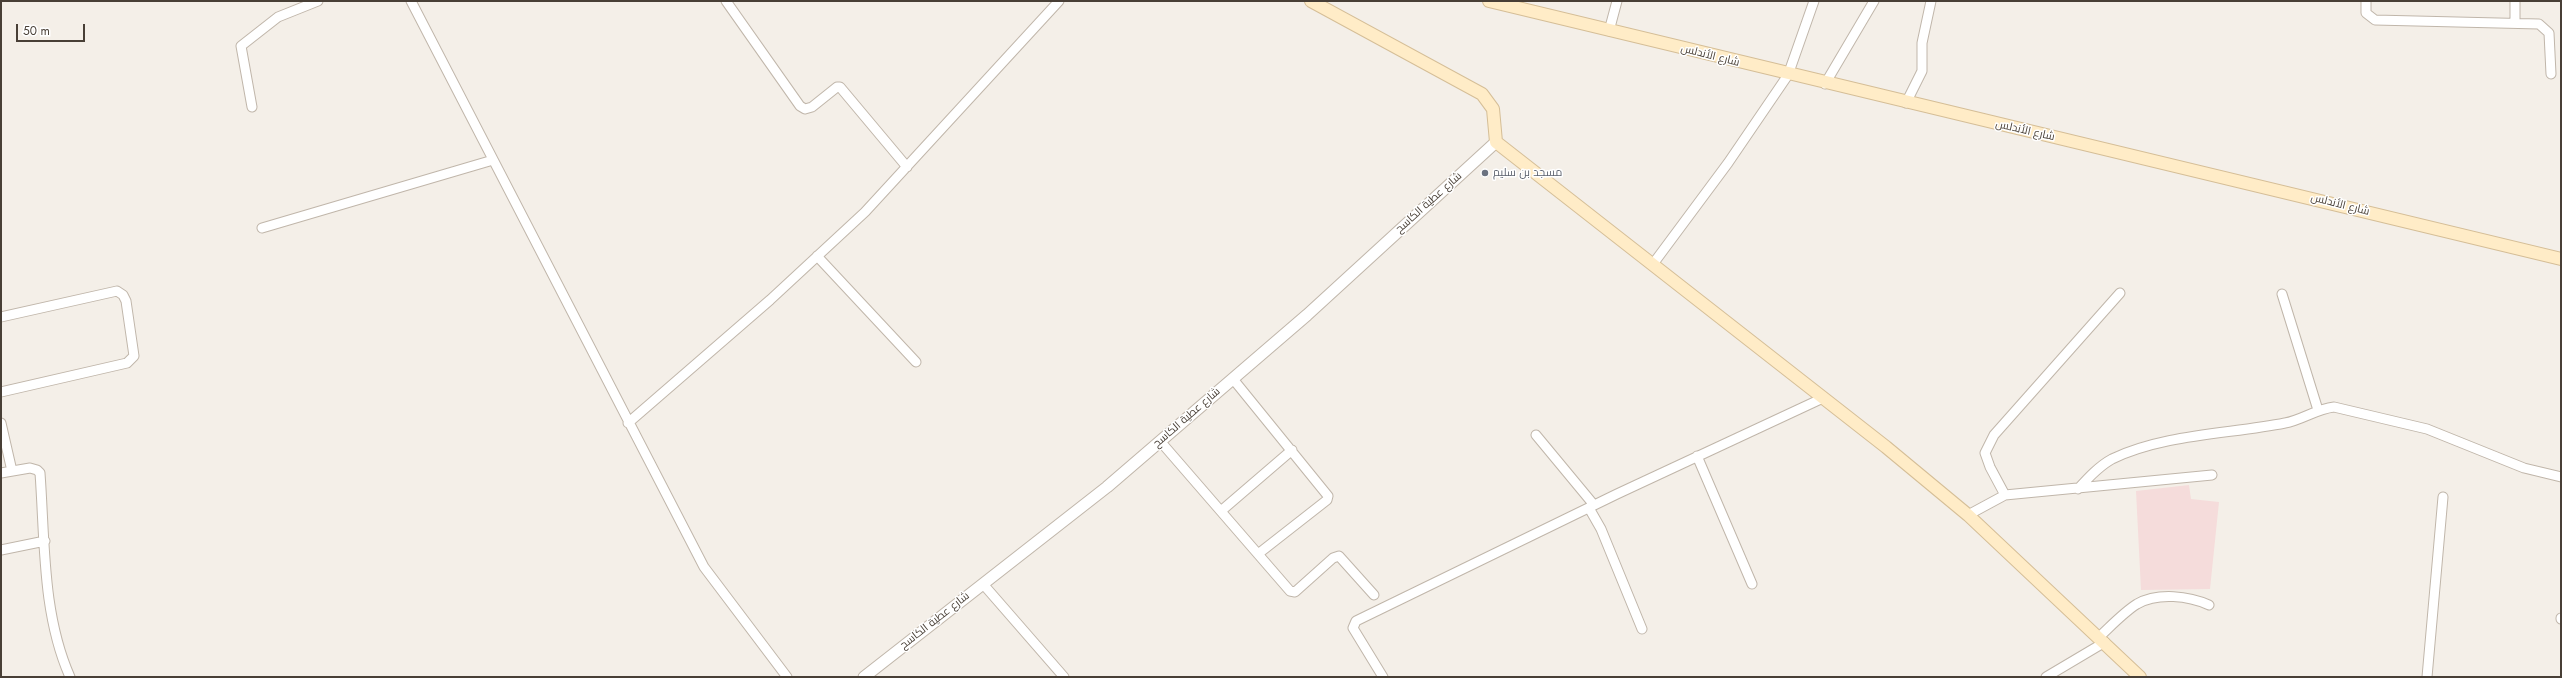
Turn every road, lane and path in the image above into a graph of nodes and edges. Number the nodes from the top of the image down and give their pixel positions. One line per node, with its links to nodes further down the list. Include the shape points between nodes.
1 (318, 1): 19 (street, via 278,17 241,46)
2 (411, 1): 21 (street)
3 (726, 1): 22 (street, via 800,106 805,109 812,107 840,87)
4 (1059, 1): 22 (street)
5 (1311, 1): 20 (main road, via 1482,94 1493,109)
6 (1489, 1): 14 (main road, شارع الأندلس)
7 (1617, 1): 14 (street)
8 (1814, 1): 16 (street)
9 (1874, 1): 17 (street)
10 (1931, 1): 18 (street, via 1922,43 1922,71)
11 (2366, 1): 13 (street, via 2366,13 2375,20)
12 (2515, 1): 13 (street)
13 (2515, 23): 15 (street, via 2539,24 2549,33)
14 (1609, 31): 16 (main road, شارع الأندلس)
15 (2551, 74)
16 (1788, 75): 17 (main road, شارع الأندلس); 26 (street)
17 (1825, 84): 18 (main road, شارع الأندلس)
18 (1906, 103): 25 (main road, شارع الأندلس, via 2306,196)
19 (252, 107)
20 (1496, 142): 26 (main road); 31 (street, شارع عطية الكاسح)
21 (493, 160): 23 (street); 36 (street)
22 (907, 167): 24 (street, via 865,212)
23 (262, 228)
24 (817, 256): 30 (street); 36 (street)
25 (2561, 259)
26 (1653, 264): 33 (main road)
27 (2120, 293): 46 (street, via 1994,435 1985,453)
28 (2282, 294): 34 (street)
29 (1, 317): 32 (street, via 117,291 126,300 134,356 127,363)
30 (916, 362)
31 (1233, 379): 38 (street, شارع عطية الكاسح); 39 (street)
32 (1, 392)
33 (1823, 398): 40 (street); 50 (main road)
34 (2318, 410): 44 (street, via 2340,408 2418,426 2524,468); 45 (street, via 2286,423 2221,432 2146,447 2112,459 2095,471)
35 (1, 423): 41 (street)
36 (628, 423): 61 (street, via 704,567)
37 (1536, 435): 48 (street)
38 (1160, 441): 49 (street); 54 (street, شارع عطية الكاسح, via 1107,488)
39 (1292, 450): 49 (street); 53 (street, via 1327,492 1327,500)
40 (1697, 456): 48 (street); 55 (street)
41 (12, 471): 42 (street); 51 (street, via 30,468 40,473)
42 (1, 473)
43 (2212, 475): 45 (street)
44 (2561, 477)
45 (2078, 489): 46 (street)
46 (2005, 495): 50 (street)
47 (2443, 497): 67 (street)
48 (1591, 507): 58 (street); 64 (street, via 1356,621 1353,628)
49 (1221, 511): 53 (street)
50 (1968, 515): 59 (main road)
51 (45, 541): 52 (street); 60 (street, via 52,626 58,651)
52 (1, 550)
53 (1258, 554): 56 (street, via 1290,591 1295,592 1333,558 1339,556)
54 (983, 584): 62 (street, شارع عطية الكاسح); 63 (street)
55 (1752, 584)
56 (1374, 595)
57 (2210, 605): 59 (street, via 2186,597 2147,600 2136,605)
58 (1642, 629)
59 (2102, 639): 65 (street); 66 (main road)
60 (70, 677)
61 (787, 677)
62 (864, 677)
63 (1064, 677)
64 (1383, 677)
65 (2046, 677)
66 (2140, 677)
67 (2427, 677)

